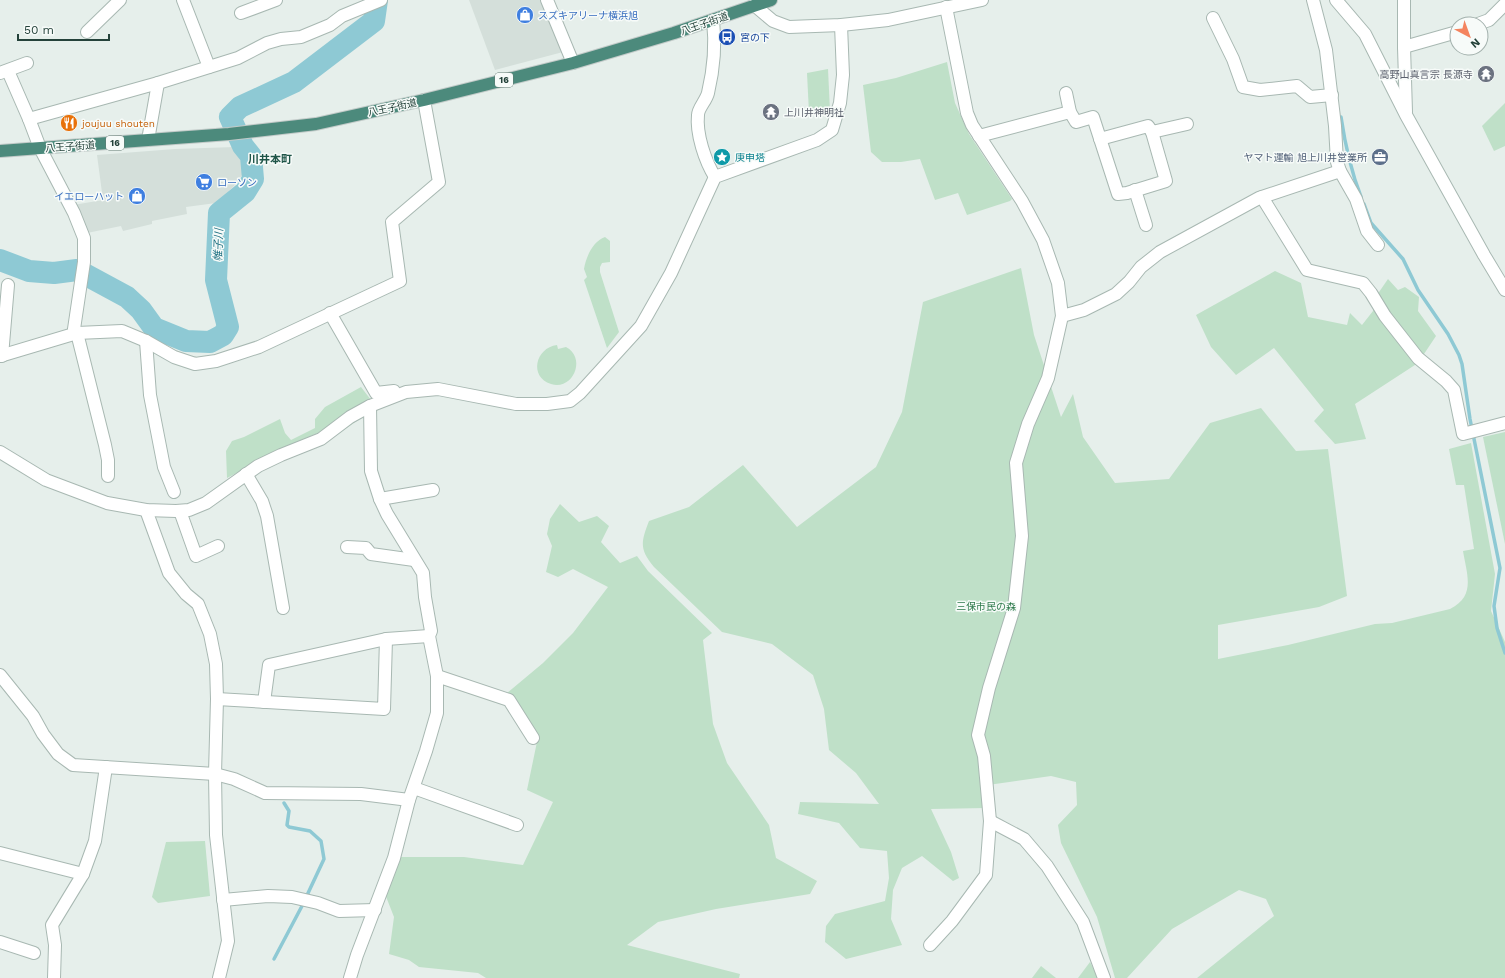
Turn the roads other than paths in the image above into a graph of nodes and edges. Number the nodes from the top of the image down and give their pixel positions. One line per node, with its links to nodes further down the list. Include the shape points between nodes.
1 (120, 0): 20 (street)
2 (182, 0): 25 (street)
3 (276, 0): 15 (street)
4 (381, 0): 11 (street)
5 (547, 0): 23 (street)
6 (771, 0): 13 (highway, 八王子街道 / 16)
7 (1313, 0): 29 (street, via 1326,50)
8 (1336, 0): 32 (street, via 1365,34)
9 (1404, 0): 22 (street)
10 (976, 1): 14 (street)
11 (366, 3): 25 (street, via 330,25 301,37 267,43 238,58)
12 (1505, 4): 18 (street)
13 (754, 5): 17 (highway, 八王子街道 / 16); 19 (street, via 773,21 789,27)
14 (946, 7): 19 (street, via 888,20); 36 (street, via 967,113)
15 (242, 13)
16 (1213, 18): 29 (street, via 1243,86 1260,90 1297,86 1310,97)
17 (713, 20): 23 (highway, 八王子街道 / 16); 42 (street, via 713,68 707,96 698,113 698,130)
18 (1489, 20)
19 (841, 25): 42 (street, via 843,75 840,103 832,130 817,140)
20 (87, 32)
21 (1449, 34): 22 (street)
22 (1404, 47): 32 (street)
23 (573, 62): 30 (highway, 八王子街道 / 16)
24 (27, 63): 26 (street)
25 (209, 67): 27 (street)
26 (5, 71): 33 (street)
27 (158, 83): 33 (street); 38 (street)
28 (1066, 93): 31 (street)
29 (1332, 95): 41 (street, via 1337,162)
30 (424, 100): 38 (highway, 八王子街道 / 16, via 316,124); 49 (street, via 439,182 392,222 400,281)
31 (1070, 112): 36 (street); 37 (street, via 1076,122 1094,117)
32 (1406, 115): 48 (street)
33 (29, 118): 39 (street)
34 (1187, 124): 35 (street)
35 (1152, 132): 37 (street, via 1148,126); 43 (street, via 1166,181)
36 (979, 136): 50 (street, via 1022,201 1043,240 1058,283)
37 (1100, 139): 43 (street, via 1118,194)
38 (148, 140): 39 (highway, 八王子街道 / 16)
39 (40, 148): 40 (highway, 八王子街道 / 16); 51 (street, via 74,212 84,238 84,262 74,329)
40 (0, 150)
41 (1340, 171): 44 (street); 46 (street, via 1356,199 1367,231)
42 (714, 177): 54 (street, via 671,273 641,326 570,401 516,404 438,389)
43 (1135, 190): 45 (street)
44 (1262, 197): 50 (street, via 1160,252 1141,267 1116,294 1084,310); 56 (street, via 1307,270 1363,283 1418,358 1450,385 1454,390 1463,434)
45 (1146, 225)
46 (1378, 245)
47 (8, 285): 53 (street)
48 (1505, 290)
49 (330, 313): 52 (street, via 259,347 216,361 195,364 174,357); 54 (street, via 376,393 395,391)
50 (1062, 316): 80 (street, via 1048,378 1028,424 1016,463 1022,536 1014,608 989,688 978,734 984,756)
51 (77, 333): 52 (street, via 122,331); 53 (street); 59 (street, via 108,460)
52 (146, 341): 61 (street, via 150,395 164,466)
53 (1, 356)
54 (399, 394): 55 (street)
55 (370, 406): 58 (street, via 321,439 281,455); 62 (street, via 371,471)
56 (1505, 423)
57 (0, 452): 63 (street, via 46,480 107,503)
58 (246, 474): 64 (street, via 206,503); 68 (street, via 262,501 267,516)
59 (108, 476)
60 (433, 490): 62 (street)
61 (174, 492)
62 (380, 499): 67 (street)
63 (146, 510): 64 (street); 73 (street, via 169,574 198,604 216,664)
64 (180, 511): 65 (street, via 196,556)
65 (218, 546)
66 (347, 547): 67 (street, via 366,548 371,554)
67 (414, 560): 69 (street, via 423,573 431,631)
68 (283, 608)
69 (429, 636): 70 (street); 72 (street)
70 (386, 639): 74 (street, via 269,665); 74 (street, via 384,709)
71 (0, 676): 76 (street, via 33,716 58,754 73,765)
72 (437, 676): 75 (street, via 509,700); 78 (street, via 437,714)
73 (217, 699): 74 (street); 77 (street)
74 (264, 702)
75 (533, 738)
76 (106, 767): 77 (street); 83 (street, via 95,841)
77 (215, 774): 79 (street, via 234,779 265,794 361,794); 84 (street, via 216,835)
78 (414, 788): 79 (street); 81 (street)
79 (409, 800): 85 (street, via 394,858)
80 (990, 821): 87 (street, via 986,875 952,921); 92 (street, via 1024,839 1047,866 1083,922)
81 (517, 825)
82 (0, 853): 83 (street)
83 (83, 874): 90 (street, via 52,925 55,945)
84 (223, 900): 85 (street, via 268,896 292,897 339,911); 89 (street, via 228,941)
85 (375, 910): 91 (street)
86 (0, 942): 88 (street)
87 (930, 945)
88 (34, 953)
89 (224, 977)
90 (54, 978)
91 (350, 978)
92 (1104, 978)

